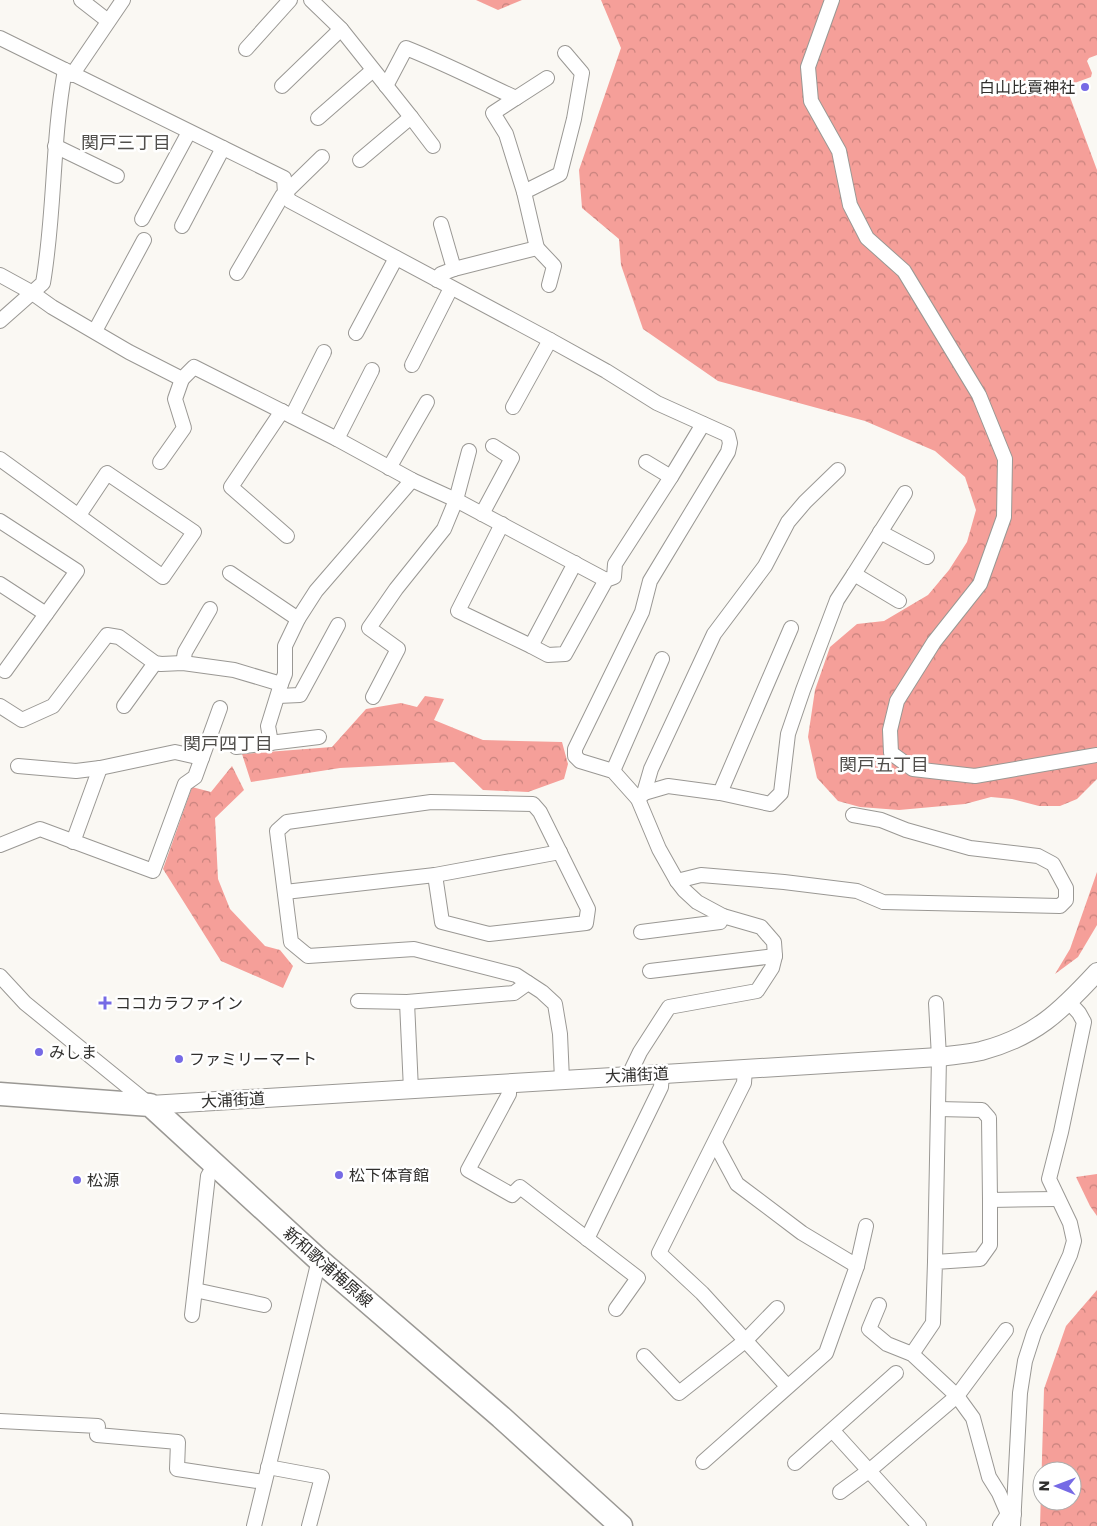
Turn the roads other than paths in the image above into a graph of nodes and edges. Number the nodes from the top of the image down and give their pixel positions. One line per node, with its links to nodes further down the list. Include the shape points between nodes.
1 (81, 0): 6 (street)
2 (123, 0): 6 (street)
3 (290, 0): 9 (street)
4 (311, 0): 7 (street)
5 (832, 0): 96 (street, via 808,67 811,101 839,150 850,205 867,238 904,271 979,395 1005,460 1004,517 980,584 934,642 897,701 890,730 891,753 913,769 975,776)
6 (108, 21): 12 (street)
7 (342, 29): 11 (street); 14 (street)
8 (2, 42): 12 (street)
9 (246, 49)
10 (565, 53): 26 (street, via 582,73 560,174)
11 (373, 70): 15 (street); 18 (street)
12 (68, 72): 19 (street); 20 (street, via 59,101)
13 (547, 78): 16 (street)
14 (282, 86)
15 (386, 86): 16 (street, via 406,48 448,64); 17 (street)
16 (516, 98): 26 (street, via 493,113 506,134)
17 (411, 117): 21 (street); 24 (street)
18 (318, 118)
19 (189, 132): 22 (street); 28 (street)
20 (55, 146): 25 (street); 40 (street, via 46,266 43,283)
21 (433, 146)
22 (223, 148): 27 (street, via 284,178); 30 (street)
23 (322, 157): 27 (street)
24 (360, 160)
25 (117, 176)
26 (524, 192): 32 (street)
27 (285, 193): 33 (street, via 290,201); 35 (street)
28 (142, 218)
29 (441, 224): 34 (street)
30 (182, 226)
31 (144, 240): 42 (street)
32 (537, 248): 34 (street); 38 (street, via 554,266)
33 (396, 258): 37 (street); 43 (street)
34 (454, 269): 37 (street, via 441,274)
35 (238, 273)
36 (0, 275): 40 (street)
37 (437, 280): 39 (street)
38 (550, 285)
39 (451, 288): 44 (street); 46 (street)
40 (31, 292): 41 (street); 42 (street)
41 (0, 321)
42 (95, 331): 48 (street)
43 (356, 333)
44 (550, 340): 50 (street); 52 (street, via 657,403)
45 (324, 352): 51 (street)
46 (412, 365)
47 (372, 370): 53 (street)
48 (182, 379): 51 (street, via 194,367); 57 (street, via 175,399 184,428)
49 (427, 402): 59 (street)
50 (513, 407)
51 (287, 414): 53 (street); 70 (street, via 231,488)
52 (703, 424): 61 (street); 100 (street, via 728,435 728,452 650,581 642,612 575,749 580,762)
53 (337, 439): 59 (street)
54 (493, 446): 65 (street, via 512,458)
55 (469, 451): 64 (street)
56 (0, 459): 66 (street)
57 (160, 462)
58 (646, 462): 61 (street)
59 (389, 468): 62 (street)
60 (838, 470): 102 (street, via 788,522 765,566 714,634)
61 (671, 477): 75 (street, via 615,564 614,577)
62 (412, 480): 64 (street); 80 (street, via 316,591)
63 (905, 492): 69 (street)
64 (456, 500): 65 (street); 89 (street, via 444,529 369,628 398,649)
65 (482, 514): 68 (street)
66 (79, 515): 66 (street, via 107,473 194,532 163,577)
67 (0, 521): 79 (street, via 77,571)
68 (502, 524): 72 (street); 83 (street, via 458,611)
69 (880, 532): 71 (street); 74 (street)
70 (287, 536)
71 (927, 557)
72 (575, 563): 75 (street); 83 (street)
73 (230, 573): 80 (street)
74 (854, 574): 77 (street); 101 (street, via 837,600 788,734 781,793 770,804)
75 (606, 580): 83 (street, via 565,654 548,655)
76 (0, 584): 79 (street)
77 (899, 601)
78 (210, 609): 86 (street, via 185,652)
79 (46, 614): 87 (street)
80 (298, 619): 88 (street, via 285,646 285,674)
81 (338, 625): 88 (street, via 300,695)
82 (791, 628): 101 (street)
83 (531, 646)
84 (662, 659): 100 (street)
85 (155, 663): 86 (street); 90 (street, via 119,637 107,635 53,706 22,720); 91 (street)
86 (183, 663): 88 (street, via 234,670)
87 (5, 671)
88 (279, 690): 94 (street, via 268,726)
89 (372, 697)
90 (0, 706)
91 (124, 706)
92 (220, 708): 97 (street)
93 (319, 737): 94 (street)
94 (271, 743): 95 (street)
95 (236, 747)
96 (1097, 755)
97 (202, 758): 99 (street, via 175,752); 104 (street, via 195,777 185,784 153,871)
98 (18, 766): 99 (street, via 76,771)
99 (100, 768): 104 (street)
100 (612, 771): 102 (street)
101 (720, 792): 102 (street, via 668,786)
102 (641, 796): 108 (street, via 659,850)
103 (853, 815): 108 (street, via 881,820 970,848 1038,856 1053,864 1066,888 1066,900 1060,906 883,902 857,891 784,882 702,875)
104 (73, 842): 105 (street, via 40,830)
105 (0, 845)
106 (560, 852): 107 (street); 107 (street, via 588,909 586,922 490,934 442,922); 109 (street, via 533,804 431,802 287,822 277,831)
107 (435, 875): 109 (street)
108 (677, 881): 110 (street, via 697,902)
109 (285, 892): 116 (street, via 291,942 308,956 414,949 516,975)
110 (723, 916): 111 (street, via 720,922); 112 (street, via 762,926 774,942)
111 (641, 932)
112 (775, 956): 113 (street); 124 (street, via 772,968 757,991 669,1007 640,1052)
113 (650, 971)
114 (1097, 972): 119 (street, 大浦街道)
115 (0, 976): 129 (street, via 25,1003)
116 (528, 983): 118 (street, via 514,992); 125 (street, via 555,1004)
117 (358, 1001): 118 (street)
118 (407, 1002): 127 (street)
119 (1069, 1002): 121 (street, 大浦街道, via 1045,1022 1011,1041 980,1051); 133 (street, via 1084,1022 1050,1171 1049,1179)
120 (936, 1003): 121 (street)
121 (939, 1057): 122 (street, 大浦街道); 130 (street)
122 (745, 1069): 123 (street, 大浦街道); 131 (street, via 744,1083)
123 (662, 1074): 124 (street, 大浦街道); 136 (street, via 661,1087)
124 (630, 1075): 125 (street, 大浦街道)
125 (562, 1080): 126 (street, 大浦街道)
126 (509, 1084): 127 (street, 大浦街道); 136 (street, via 509,1094 468,1170 512,1195 520,1187)
127 (411, 1090): 129 (street, 大浦街道)
128 (0, 1094): 129 (main road)
129 (150, 1104): 132 (main road, 新和歌浦梅原線)
130 (938, 1109): 134 (street, via 982,1110 989,1118); 138 (street)
131 (715, 1143): 139 (street, via 737,1184 802,1233); 147 (street, via 659,1253 702,1293)
132 (215, 1164): 137 (main road, 新和歌浦梅原線); 140 (street, via 208,1176)
133 (1057, 1199): 134 (street); 161 (street, via 1070,1223 1074,1241 1025,1361)
134 (990, 1200): 138 (street, via 990,1245 980,1259)
135 (866, 1226): 139 (street)
136 (587, 1239): 144 (street, via 638,1278)
137 (319, 1260): 157 (street); 164 (main road, 新和歌浦梅原線)
138 (935, 1262): 148 (street, via 933,1322)
139 (857, 1266): 151 (street, via 826,1353)
140 (195, 1290): 141 (street); 145 (street)
141 (264, 1305)
142 (878, 1305): 148 (street, via 869,1329 887,1344)
143 (778, 1308): 147 (street)
144 (616, 1309)
145 (192, 1315)
146 (1006, 1330): 152 (street)
147 (745, 1341): 149 (street, via 679,1393); 151 (street)
148 (912, 1354): 152 (street)
149 (644, 1356)
150 (896, 1373): 154 (street)
151 (787, 1386): 155 (street)
152 (957, 1396): 158 (street); 161 (street, via 973,1418 989,1477)
153 (0, 1421): 159 (street, via 98,1426 97,1435 178,1442 177,1469)
154 (833, 1431): 156 (street); 158 (street)
155 (704, 1462)
156 (795, 1463)
157 (268, 1467): 159 (street); 163 (street, via 322,1477)
158 (870, 1470): 160 (street); 165 (street)
159 (264, 1482): 162 (street)
160 (840, 1492)
161 (1012, 1518): 166 (street)
162 (254, 1526)
163 (309, 1526)
164 (621, 1526)
165 (919, 1526)
166 (1000, 1526)

